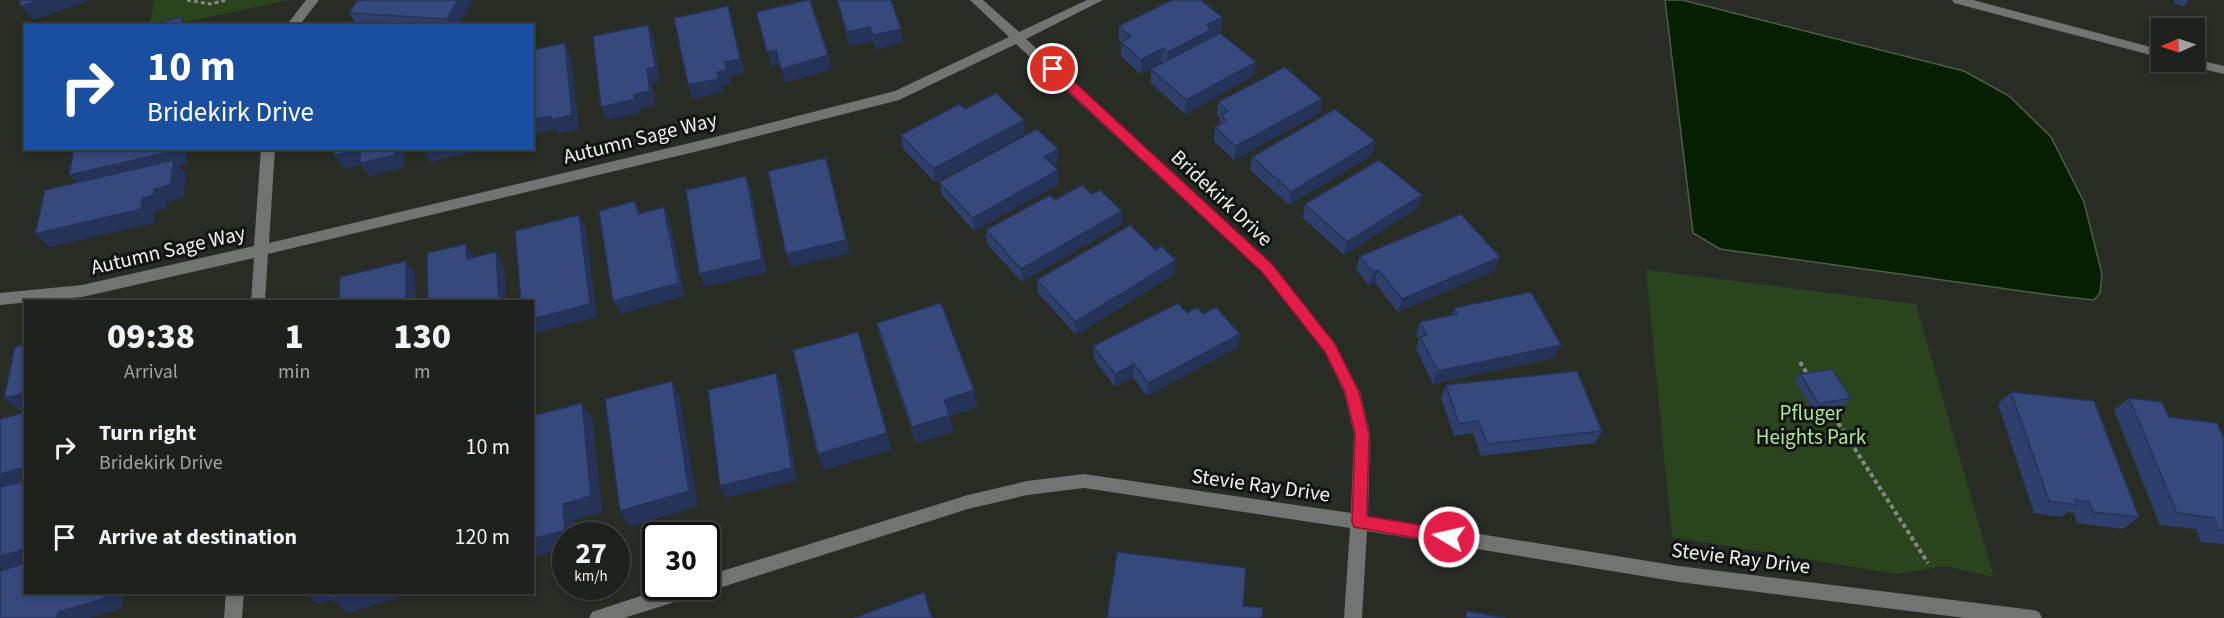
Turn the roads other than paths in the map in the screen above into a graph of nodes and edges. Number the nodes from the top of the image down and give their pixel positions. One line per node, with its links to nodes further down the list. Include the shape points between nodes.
1 (313, 0): 5 (street)
2 (976, 0): 6 (street, Bridekirk Drive)
3 (1097, 0): 6 (street, Autumn Sage Way)
4 (1958, 0): 7 (street)
5 (294, 24)
6 (1018, 37): 11 (street, Autumn Sage Way, via 899,95); 14 (street, Bridekirk Drive, via 1267,268 1330,348 1352,392 1362,434)
7 (2151, 51)
8 (2205, 65): 9 (street)
9 (2224, 70)
10 (268, 150): 11 (street)
11 (262, 250): 12 (street, Autumn Sage Way, via 82,291); 13 (street)
12 (0, 298)
13 (258, 300)
14 (1359, 522): 15 (street, Stevie Ray Drive, via 1084,481 1027,488 968,502); 18 (street, Stevie Ray Drive, via 1679,574); 21 (street, Bridekirk Drive)
15 (720, 580)
16 (235, 594): 19 (street)
17 (654, 600): 20 (street)
18 (1998, 615): 22 (street, Stevie Ray Drive)
19 (233, 618)
20 (598, 618)
21 (1353, 618)
22 (2033, 618)

